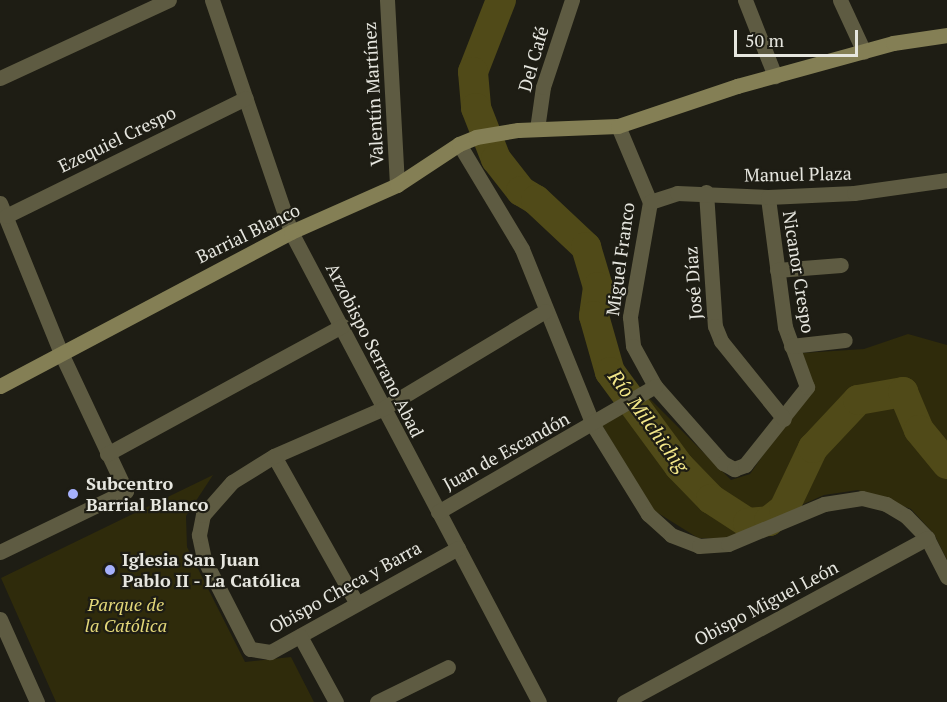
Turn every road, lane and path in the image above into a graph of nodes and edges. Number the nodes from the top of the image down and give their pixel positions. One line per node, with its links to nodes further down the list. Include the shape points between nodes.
1 (169, 0): 10 (street)
2 (212, 0): 11 (street, Arzobispo Serrano Abad)
3 (387, 0): 16 (street, Valentín Martínez)
4 (572, 0): 13 (street, Del Café, via 543,87)
5 (745, 0): 9 (street)
6 (840, 0): 8 (street)
7 (947, 35): 8 (street, Barrial Blanco)
8 (864, 52): 9 (street, Barrial Blanco)
9 (775, 76): 12 (street, Barrial Blanco)
10 (0, 78)
11 (246, 98): 20 (street, Ezequiel Crespo); 21 (street, Arzobispo Serrano Abad)
12 (618, 126): 13 (street, Barrial Blanco); 19 (street, Miguel Franco)
13 (537, 129): 14 (street, Barrial Blanco, via 476,137)
14 (459, 144): 16 (street, Barrial Blanco); 24 (street, via 517,239)
15 (947, 180): 18 (street, Manuel Plaza, via 854,193)
16 (397, 185): 21 (street, Barrial Blanco)
17 (706, 192): 18 (street, Manuel Plaza); 19 (street, Manuel Plaza, via 677,193); 33 (street, José Díaz, via 716,326 721,341)
18 (768, 197): 23 (street, Nicanor Crespo)
19 (650, 202): 31 (street, Miguel Franco, via 629,332)
20 (3, 210): 28 (street)
21 (291, 232): 25 (street, Arzobispo Serrano Abad); 28 (street, Barrial Blanco)
22 (841, 265): 23 (street)
23 (777, 270): 27 (street, Nicanor Crespo)
24 (544, 311): 32 (street); 34 (street)
25 (342, 326): 32 (street, Arzobispo Serrano Abad); 35 (street)
26 (845, 340): 27 (street)
27 (791, 346): 30 (street, Nicanor Crespo)
28 (60, 351): 29 (street, Barrial Blanco); 35 (street)
29 (0, 386)
30 (807, 387): 33 (street, Miguel Franco)
31 (649, 389): 33 (street, Miguel Franco, via 723,463 734,469 745,465); 34 (street, Juan de Escandón)
32 (382, 409): 36 (street); 37 (street, Arzobispo Serrano Abad)
33 (784, 419)
34 (593, 425): 37 (street, Juan de Escandón); 38 (street, via 648,514 671,535 699,546 728,544 824,504 862,498 886,504 906,516)
35 (107, 454): 40 (street, via 125,485 123,495)
36 (274, 456): 42 (street); 44 (street, Obispo Checa y Barra, via 213,499 203,515 199,536 204,559 250,649 270,651)
37 (438, 512): 39 (street, Arzobispo Serrano Abad)
38 (927, 538): 41 (street); 50 (street, Obispo Miguel León)
39 (458, 548): 42 (street, Obispo Checa y Barra); 49 (street, Arzobispo Serrano Abad)
40 (0, 552)
41 (947, 577)
42 (356, 602): 44 (street, Obispo Checa y Barra)
43 (0, 619): 46 (street)
44 (300, 636): 47 (street)
45 (448, 667): 48 (street)
46 (37, 702)
47 (336, 702)
48 (377, 702)
49 (539, 702)
50 (624, 702)

